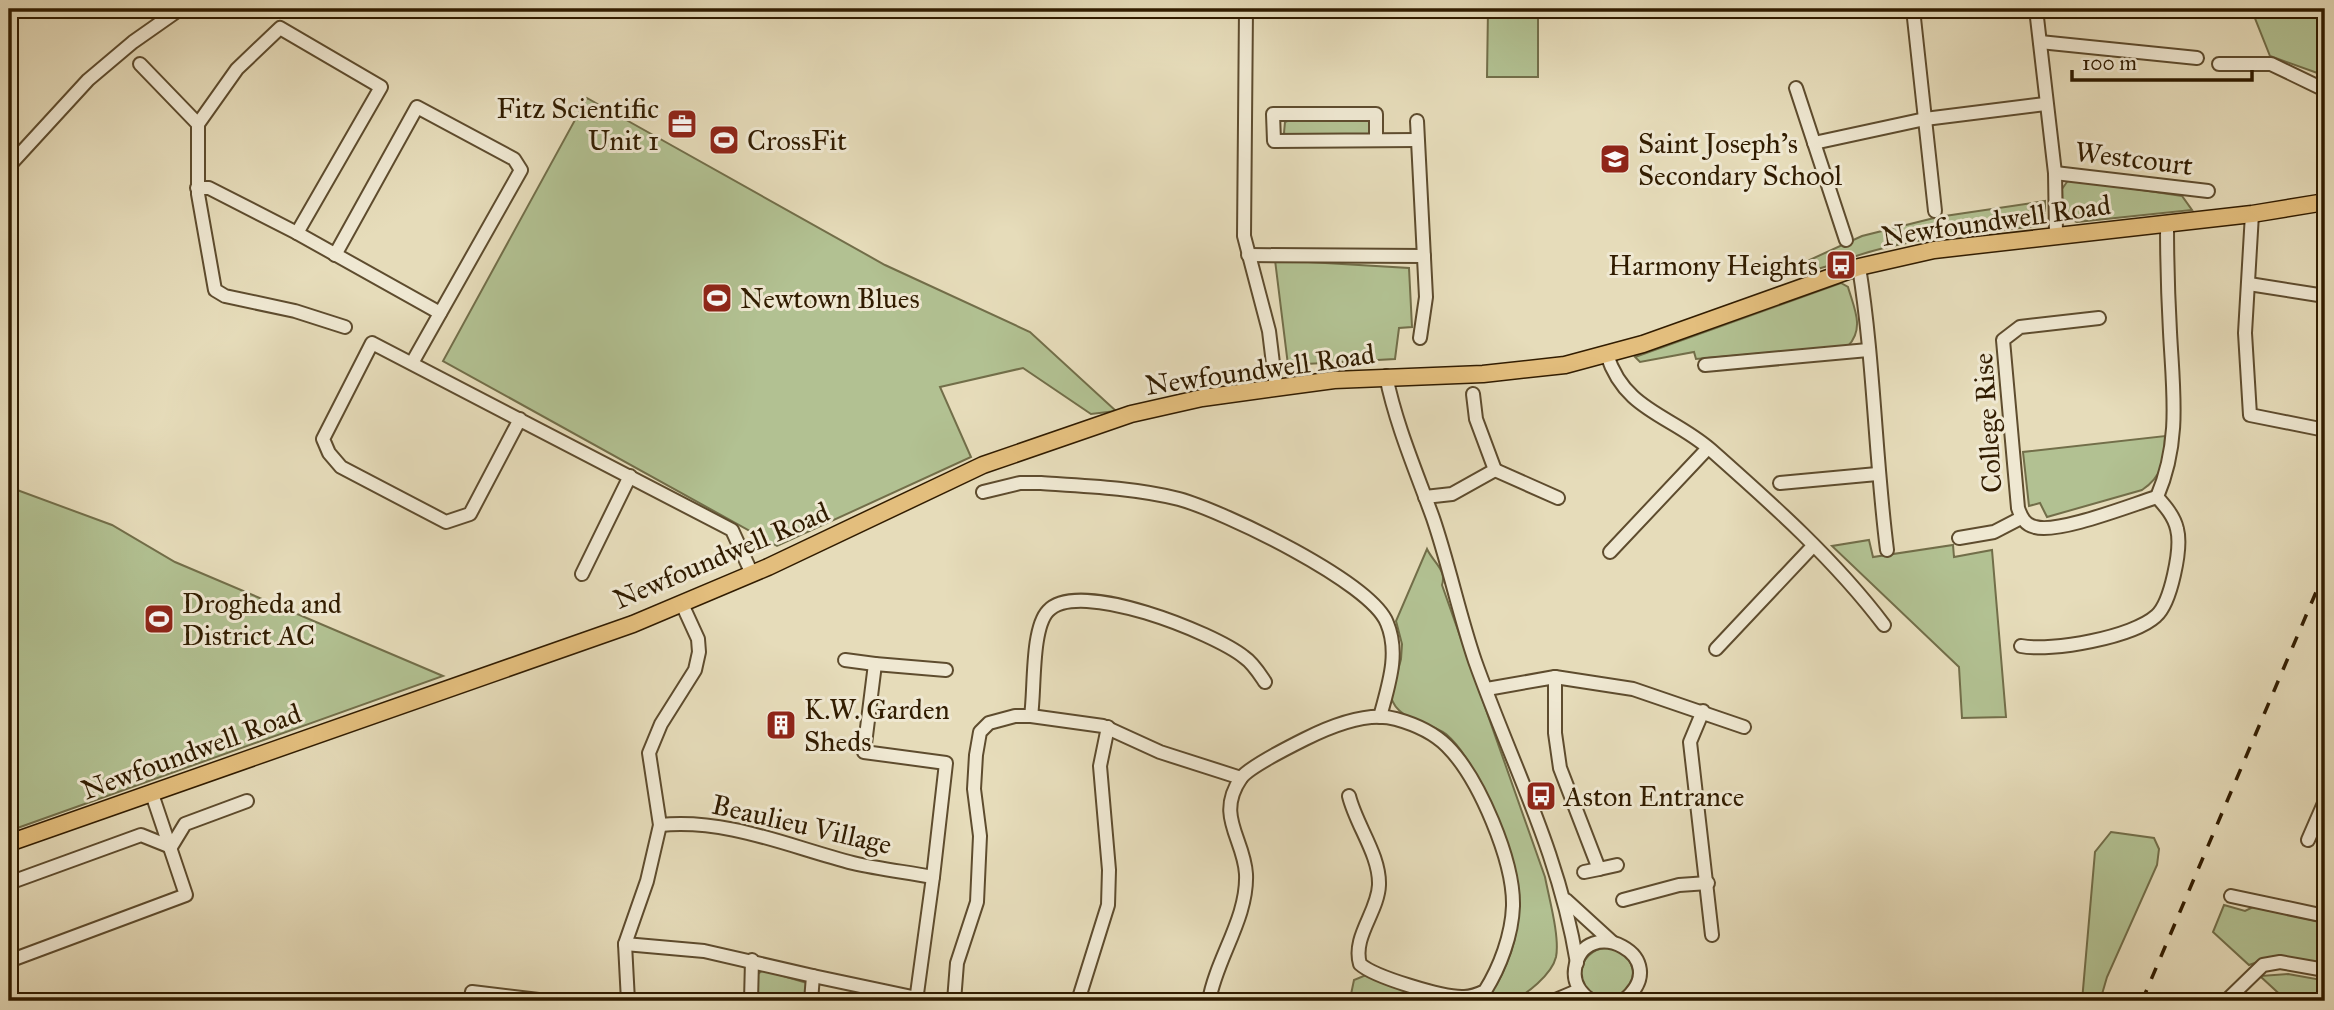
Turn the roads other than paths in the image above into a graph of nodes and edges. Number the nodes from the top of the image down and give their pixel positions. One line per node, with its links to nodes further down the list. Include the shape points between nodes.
1 (180, 9): 20 (street, via 88,80)
2 (1246, 9): 32 (street)
3 (1417, 9): 6 (street)
4 (1913, 9): 14 (street)
5 (2036, 9): 7 (street, Westcourt)
6 (1389, 11)
7 (2040, 42): 8 (street); 13 (street, Westcourt)
8 (2197, 58)
9 (140, 64): 16 (street)
10 (2220, 64): 12 (street, via 2271,64)
11 (1796, 88): 19 (street)
12 (2325, 90)
13 (2045, 104): 14 (street); 21 (street, Westcourt)
14 (1925, 119): 19 (street); 25 (street)
15 (1417, 121): 18 (street)
16 (198, 124): 22 (street); 28 (street, via 237,69 280,28 381,88)
17 (1376, 140): 17 (street, via 1274,141 1273,114 1376,114); 18 (street)
18 (1417, 140): 33 (street)
19 (1814, 143): 30 (street)
20 (9, 166)
21 (2055, 173): 23 (street, Westcourt); 29 (street, Westcourt)
22 (197, 188): 28 (street, via 209,188); 39 (street, via 215,290)
23 (2208, 191)
24 (2325, 202): 26 (main road, Newfoundwell Road)
25 (1935, 211)
26 (2252, 214): 27 (main road, Newfoundwell Road); 35 (street)
27 (2167, 224): 29 (main road, Newfoundwell Road); 57 (street, via 2175,396 2169,468)
28 (297, 233): 31 (street)
29 (2056, 234): 34 (main road, Newfoundwell Road, via 1934,250)
30 (1846, 240)
31 (335, 255): 37 (street); 37 (street, via 417,107 514,159 522,170)
32 (1248, 255): 33 (street); 46 (street, via 1269,331)
33 (1424, 256): 40 (street, via 1426,297)
34 (1859, 267): 41 (street); 42 (main road, Newfoundwell Road)
35 (2249, 284): 36 (street); 49 (street, via 2245,333 2250,415)
36 (2325, 296)
37 (440, 313): 43 (street)
38 (2099, 318): 59 (street, College Rise, via 2020,327 2003,340)
39 (345, 327)
40 (1420, 338)
41 (1868, 350): 44 (street); 52 (street)
42 (1607, 355): 45 (main road, Newfoundwell Road, via 1530,370); 50 (street, via 1614,378 1626,393)
43 (412, 363): 48 (street); 48 (street, via 372,343 324,439 341,467 446,522 470,514)
44 (1704, 365)
45 (1386, 376): 46 (main road, Newfoundwell Road); 56 (street)
46 (1276, 388): 65 (main road, Newfoundwell Road, via 1202,398 1065,434 983,465)
47 (1473, 394): 51 (street, via 1476,419)
48 (520, 419): 53 (street)
49 (2325, 430)
50 (1708, 448): 61 (street); 63 (street)
51 (1495, 470): 56 (street, via 1452,494); 58 (street)
52 (1877, 474): 54 (street); 62 (street)
53 (629, 476): 64 (street); 65 (street, via 732,530)
54 (1780, 483)
55 (983, 492): 78 (street, via 1041,483 1177,499 1229,517 1326,570 1372,600 1388,623 1393,661)
56 (1425, 497): 75 (street)
57 (2157, 497): 59 (street, College Rise, via 2052,528 2038,528); 68 (street, via 2177,528 2178,545 2159,615 2128,630 2066,647)
58 (1558, 498)
59 (2021, 518): 60 (street, College Rise, via 1994,532)
60 (1959, 538)
61 (1813, 546): 67 (street, via 1851,581); 69 (street)
62 (1887, 550)
63 (1610, 552)
64 (582, 574)
65 (752, 574): 66 (main road, Newfoundwell Road)
66 (682, 604): 82 (main road, Newfoundwell Road); 86 (street, via 699,652 695,670 661,724 649,754)
67 (1884, 625)
68 (2021, 646)
69 (1716, 649)
70 (845, 660): 71 (street)
71 (875, 664): 72 (street); 93 (street, via 864,752 946,763)
72 (946, 670)
73 (1555, 677): 75 (street); 76 (street, via 1633,689); 91 (street, via 1560,768)
74 (1265, 682): 77 (street, via 1247,659 1231,648 1164,617 1068,601 1050,609 1037,632)
75 (1487, 689): 97 (street)
76 (1703, 711): 80 (street); 95 (street, via 1690,742)
77 (1031, 716): 79 (street); 115 (street, via 999,719 980,732 974,789 979,836 977,902 957,963)
78 (1380, 717): 81 (street, via 1312,736); 83 (street, via 1419,728 1446,745 1470,777 1491,823 1513,905 1501,959 1485,991 1464,997 1445,995 1376,974 1360,964 1358,947 1377,897 1379,874)
79 (1108, 727): 81 (street, via 1160,752); 116 (street, via 1100,766 1108,905)
80 (1744, 727)
81 (1241, 778): 117 (street, via 1229,822 1246,875 1236,922)
82 (152, 794): 88 (main road, Newfoundwell Road); 89 (street)
83 (1349, 796)
84 (247, 801): 89 (street, via 185,824)
85 (2325, 801): 87 (street)
86 (660, 825): 93 (street, Beaulieu Village, via 714,825 854,863); 102 (street)
87 (2308, 841)
88 (9, 843)
89 (171, 847): 94 (street, via 141,835); 104 (street, via 186,895)
90 (1617, 864): 91 (street)
91 (1599, 869): 92 (street)
92 (1584, 872)
93 (933, 877): 109 (street)
94 (9, 883)
95 (1708, 883): 98 (street, via 1679,885); 100 (street)
96 (2231, 896): 99 (street)
97 (1566, 900): 101 (street); 105 (street)
98 (1623, 900)
99 (2325, 916)
100 (1712, 935)
101 (1612, 942): 105 (street, via 1594,944); 120 (street, via 1626,947 1639,970 1638,982)
102 (625, 944): 103 (street); 112 (street)
103 (752, 960): 107 (street); 113 (street)
104 (9, 961)
105 (1577, 963): 108 (street)
106 (2325, 970): 121 (street, via 2280,962 2263,965)
107 (813, 976): 109 (street); 114 (street)
108 (1579, 990): 118 (street); 119 (street)
109 (916, 1000)
110 (470, 1001): 111 (street, via 472,992)
111 (547, 1001)
112 (628, 1001)
113 (751, 1001)
114 (811, 1001)
115 (954, 1001)
116 (1078, 1001)
117 (1209, 1001)
118 (1553, 1001)
119 (1592, 1001)
120 (1623, 1001)
121 (2226, 1001)

